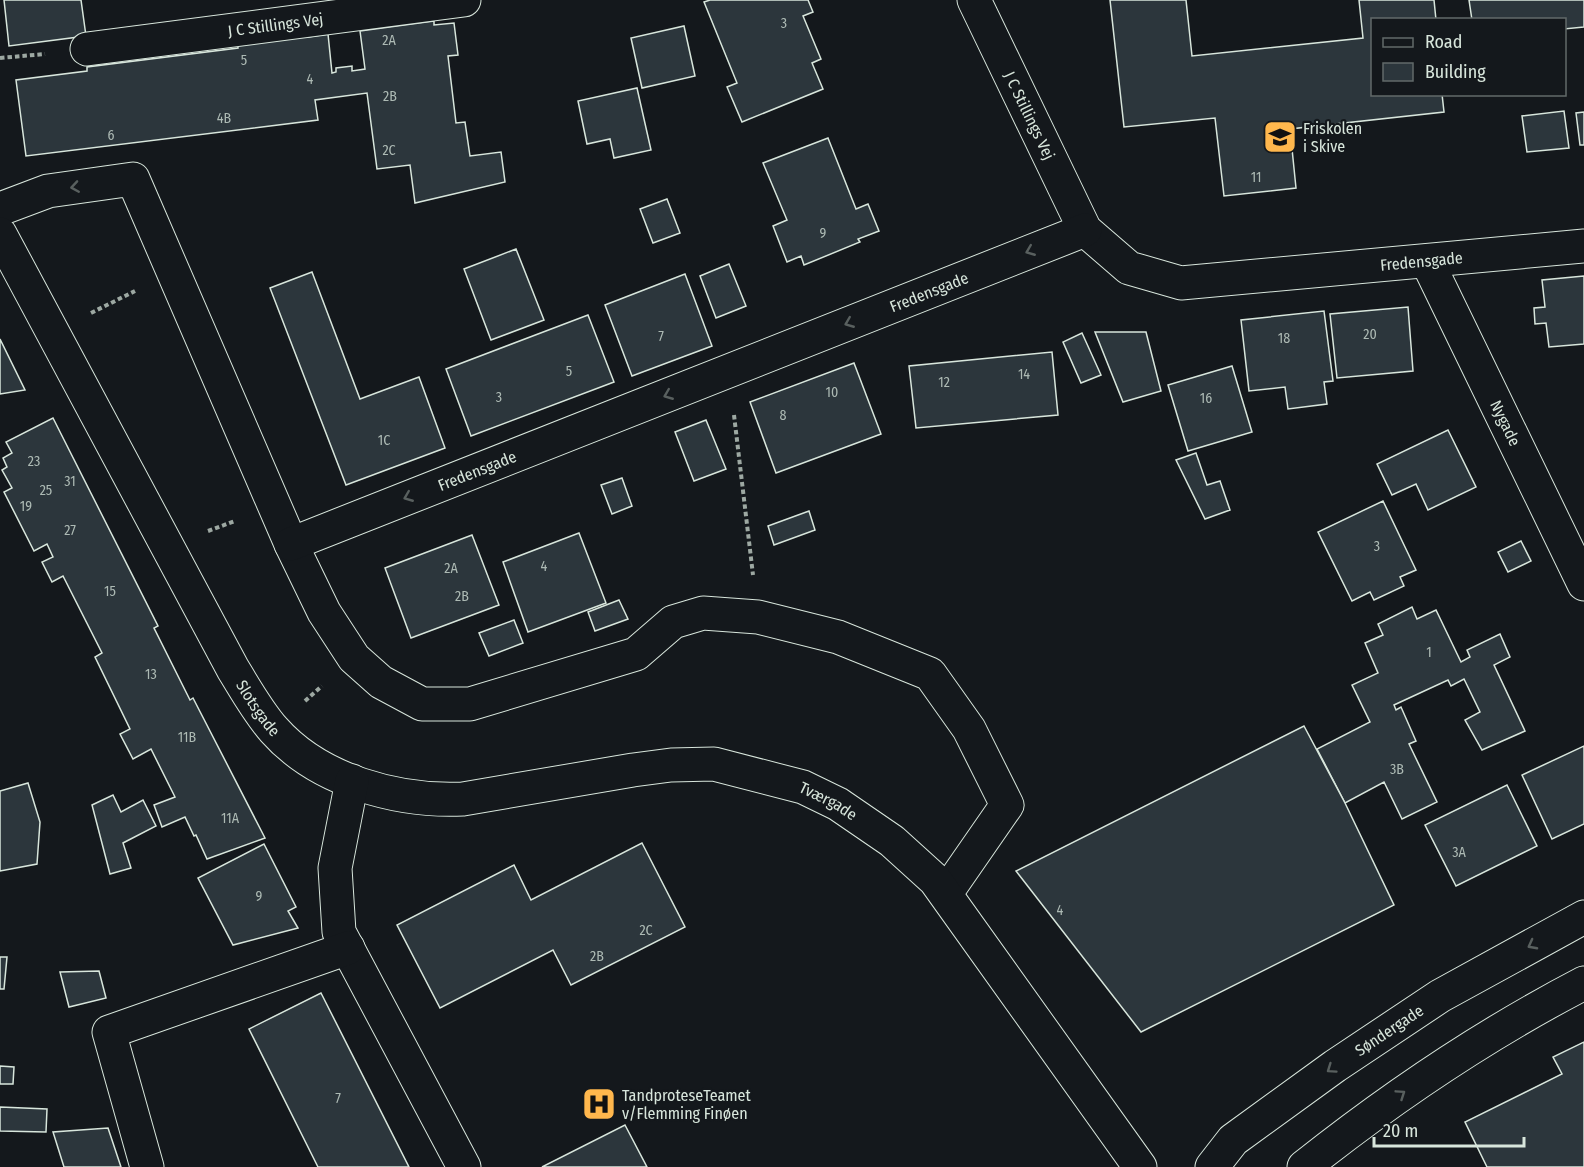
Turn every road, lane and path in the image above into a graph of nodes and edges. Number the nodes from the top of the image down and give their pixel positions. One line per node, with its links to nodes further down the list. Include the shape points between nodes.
1 (464, 0): 3 (street, J C Stillings Vej)
2 (974, 0): 5 (street, J C Stillings Vej)
3 (87, 50)
4 (0, 209): 9 (street, one-way to 4, via 133,179 48,192)
5 (1085, 230): 8 (street, Fredensgade, via 1129,268 1181,283); 11 (street, Fredensgade, one-way to 11)
6 (0, 234): 10 (street, Slotsgade)
7 (1584, 246): 8 (street, Fredensgade)
8 (1427, 261): 15 (street, Nygade)
9 (173, 272): 10 (path); 12 (street)
10 (53, 332): 14 (street, Slotsgade)
11 (728, 370): 13 (street, Fredensgade, one-way to 13); 16 (path)
12 (274, 505): 13 (street); 14 (path)
13 (291, 544): 17 (street, via 324,612)
14 (168, 548): 18 (street, Slotsgade, via 233,669)
15 (1584, 584)
16 (758, 617): 17 (street, via 703,613 673,622 636,654 470,704 422,704 381,682); 20 (street, via 838,636 930,674 969,729 1007,805)
17 (354, 658): 18 (path)
18 (273, 729): 19 (street, Slotsgade, via 300,753)
19 (352, 782): 20 (street, Tværgade, via 438,800 671,765 734,768 802,787 838,804 892,841); 22 (street, via 335,868 339,932)
20 (946, 893): 26 (street, Tværgade)
21 (1584, 917): 27 (street, Søndergade, one-way to 27, via 1440,996 1335,1066 1233,1140)
22 (348, 948): 24 (street, via 109,1032); 25 (street)
23 (1584, 983): 28 (street, one-way to 23, via 1364,1120 1469,1048)
24 (147, 1167)
25 (464, 1167)
26 (1140, 1167)
27 (1212, 1167)
28 (1304, 1167)

